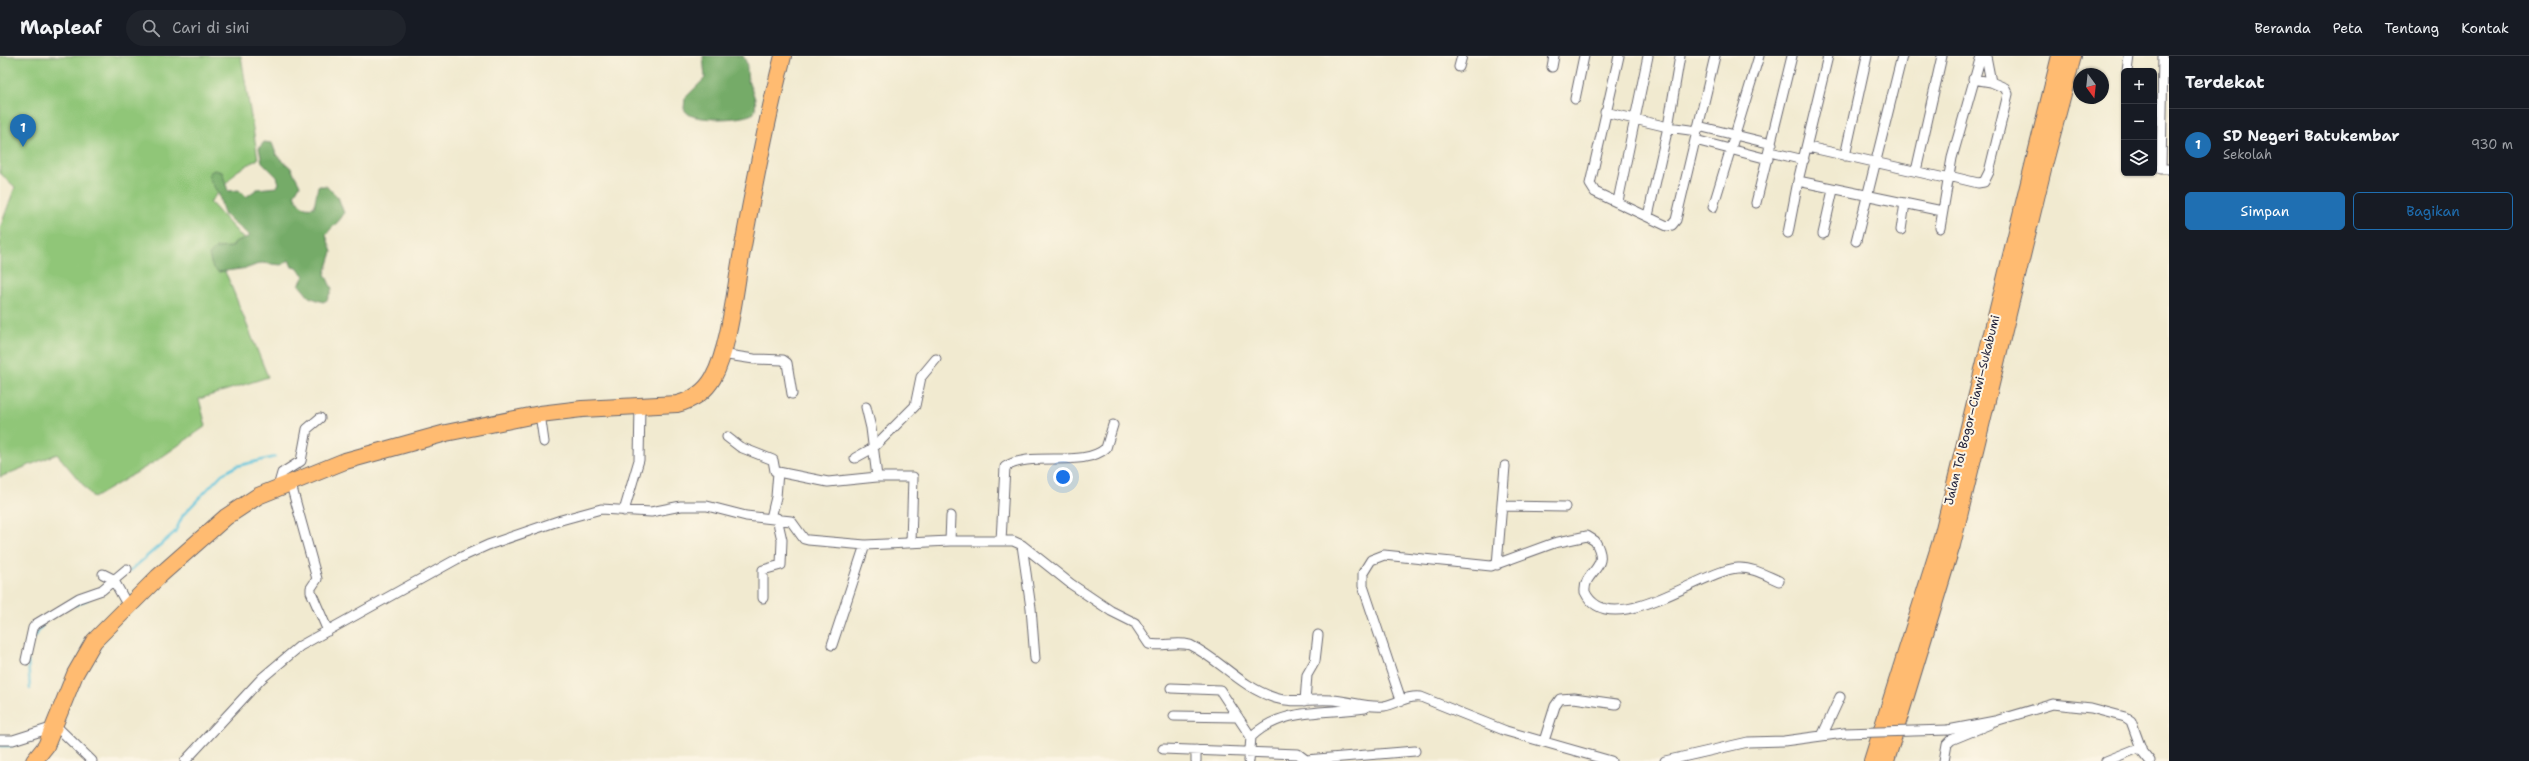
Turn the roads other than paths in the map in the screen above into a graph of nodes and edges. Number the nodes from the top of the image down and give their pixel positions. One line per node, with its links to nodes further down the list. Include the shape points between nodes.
1 (783, 56): 55 (highway, via 758,167 732,312)
2 (1462, 56): 21 (street)
3 (1554, 56): 22 (street)
4 (1584, 56): 26 (street)
5 (1619, 56): 27 (street)
6 (1648, 56): 28 (street)
7 (1680, 56): 29 (street)
8 (1715, 56): 30 (street)
9 (1759, 56): 31 (street)
10 (1792, 56): 34 (street)
11 (1828, 56): 32 (street)
12 (1868, 56): 35 (street)
13 (1902, 56): 37 (street)
14 (1942, 56): 39 (street)
15 (1981, 56): 24 (street)
16 (1986, 56): 25 (street)
17 (2060, 56): 120 (highway, Jalan Tol Bogor–Ciawi–Sukabumi, via 1941,541)
18 (2073, 56): 121 (highway, Jalan Tol Bogor–Ciawi–Sukabumi, via 1952,545)
19 (2129, 56): 23 (street)
20 (2163, 56): 38 (street, via 2161,169)
21 (1459, 67)
22 (1552, 67)
23 (2127, 68)
24 (1973, 79): 25 (street); 40 (street)
25 (1991, 82): 40 (street, via 2005,88 2008,94 1988,175 1984,182 1978,183 1953,177)
26 (1575, 99)
27 (1605, 112): 28 (street); 44 (street, via 1590,184 1595,192)
28 (1636, 120): 29 (street); 44 (street)
29 (1668, 127): 30 (street); 49 (street)
30 (1697, 132): 31 (street); 33 (street); 49 (street, via 1675,223 1667,226)
31 (1734, 134): 33 (street); 34 (street)
32 (1808, 147): 35 (street); 36 (street)
33 (1730, 148): 34 (street); 47 (street)
34 (1770, 152): 36 (street); 45 (street)
35 (1846, 156): 37 (street)
36 (1804, 160): 41 (street)
37 (1877, 163): 39 (street); 43 (street)
38 (2169, 169)
39 (1916, 172): 40 (street)
40 (1949, 179): 48 (street)
41 (1798, 181): 42 (street); 52 (street)
42 (1833, 190): 43 (street); 53 (street)
43 (1868, 196): 46 (street); 54 (street)
44 (1618, 202): 49 (street)
45 (1756, 203)
46 (1905, 203): 48 (street); 51 (street)
47 (1713, 207)
48 (1942, 211): 50 (street)
49 (1648, 216)
50 (1940, 228)
51 (1901, 230)
52 (1788, 233)
53 (1823, 234)
54 (1856, 241)
55 (721, 354): 57 (street, via 783,360 787,363); 58 (highway, via 712,378 692,399 678,404)
56 (936, 359): 65 (street, via 921,377 916,406)
57 (792, 394)
58 (640, 406): 60 (highway); 73 (street, via 639,460)
59 (866, 407): 65 (street)
60 (540, 414): 64 (street); 70 (highway, via 413,441 345,461)
61 (320, 418): 70 (street, via 307,429 301,461 282,473)
62 (1113, 425): 77 (street, via 1106,448 1097,454 1031,460 1005,467)
63 (727, 437): 68 (street, via 740,447 773,460 775,471)
64 (544, 442)
65 (873, 448): 66 (street); 69 (street)
66 (855, 458)
67 (1505, 466): 71 (street)
68 (778, 472): 69 (street, via 828,482); 75 (street)
69 (877, 477): 78 (street, via 913,477)
70 (284, 484): 87 (highway, via 258,496 226,516); 88 (street, via 317,579 311,592)
71 (1502, 506): 72 (street); 81 (street)
72 (1565, 507)
73 (624, 511): 75 (street, via 651,512 681,506 701,506 746,516); 88 (street, via 601,509 488,545 457,558)
74 (951, 516): 76 (street)
75 (774, 518): 79 (street, via 791,521 804,539); 86 (street, via 782,540 781,564 763,570)
76 (950, 541): 77 (street); 78 (street)
77 (1001, 541): 80 (street, via 1013,541)
78 (911, 543): 79 (street)
79 (865, 545): 90 (street)
80 (1022, 545): 91 (street); 96 (street, via 1071,584 1111,611 1135,623 1149,644 1190,645 1255,689 1281,699)
81 (1497, 565): 84 (street, via 1554,543 1580,536 1592,537 1601,558 1597,569 1586,584 1585,592 1595,605 1613,610 1641,606 1713,575 1739,568); 95 (street, via 1384,555 1371,560 1363,573 1363,586)
82 (127, 569): 85 (street)
83 (103, 574): 85 (street)
84 (1779, 581)
85 (115, 583): 87 (street); 92 (street, via 79,598 36,624)
86 (764, 598)
87 (128, 606): 102 (highway, via 101,633 87,652 75,674)
88 (328, 631): 117 (street, via 300,646 276,665)
89 (1318, 635): 96 (street, via 1315,661 1307,676)
90 (832, 645)
91 (1035, 659)
92 (26, 660)
93 (1171, 688): 100 (street, via 1220,690)
94 (1840, 697): 103 (street)
95 (1401, 700): 98 (street); 106 (street, via 1416,696 1429,699 1492,726)
96 (1305, 701): 98 (street, via 1332,700)
97 (1616, 704): 106 (street, via 1574,698 1560,699 1555,706)
98 (1374, 707): 104 (street, via 1297,714 1272,722)
99 (1174, 716): 100 (street)
100 (1238, 717): 104 (street)
101 (1995, 721): 103 (street, bridge, via 1948,730); 107 (street, via 2045,705 2086,706 2128,718); 122 (street, via 1984,728 1951,740 1947,744)
102 (55, 726): 105 (street, via 13,740); 115 (highway, via 46,746); 116 (street)
103 (1822, 736): 114 (street, via 1748,742)
104 (1251, 737): 110 (street)
105 (0, 740)
106 (1544, 741): 113 (street)
107 (2141, 747): 123 (street); 124 (street)
108 (1164, 749): 109 (street)
109 (1196, 750): 110 (street); 118 (street)
110 (1249, 751): 112 (street, via 1298,754); 119 (street)
111 (1415, 751): 112 (street)
112 (1303, 759)
113 (1604, 760)
114 (1669, 760)
115 (34, 761)
116 (92, 761)
117 (184, 761)
118 (1196, 761)
119 (1249, 761)
120 (1872, 761)
121 (1886, 761)
122 (1944, 761)
123 (2106, 761)
124 (2150, 761)

